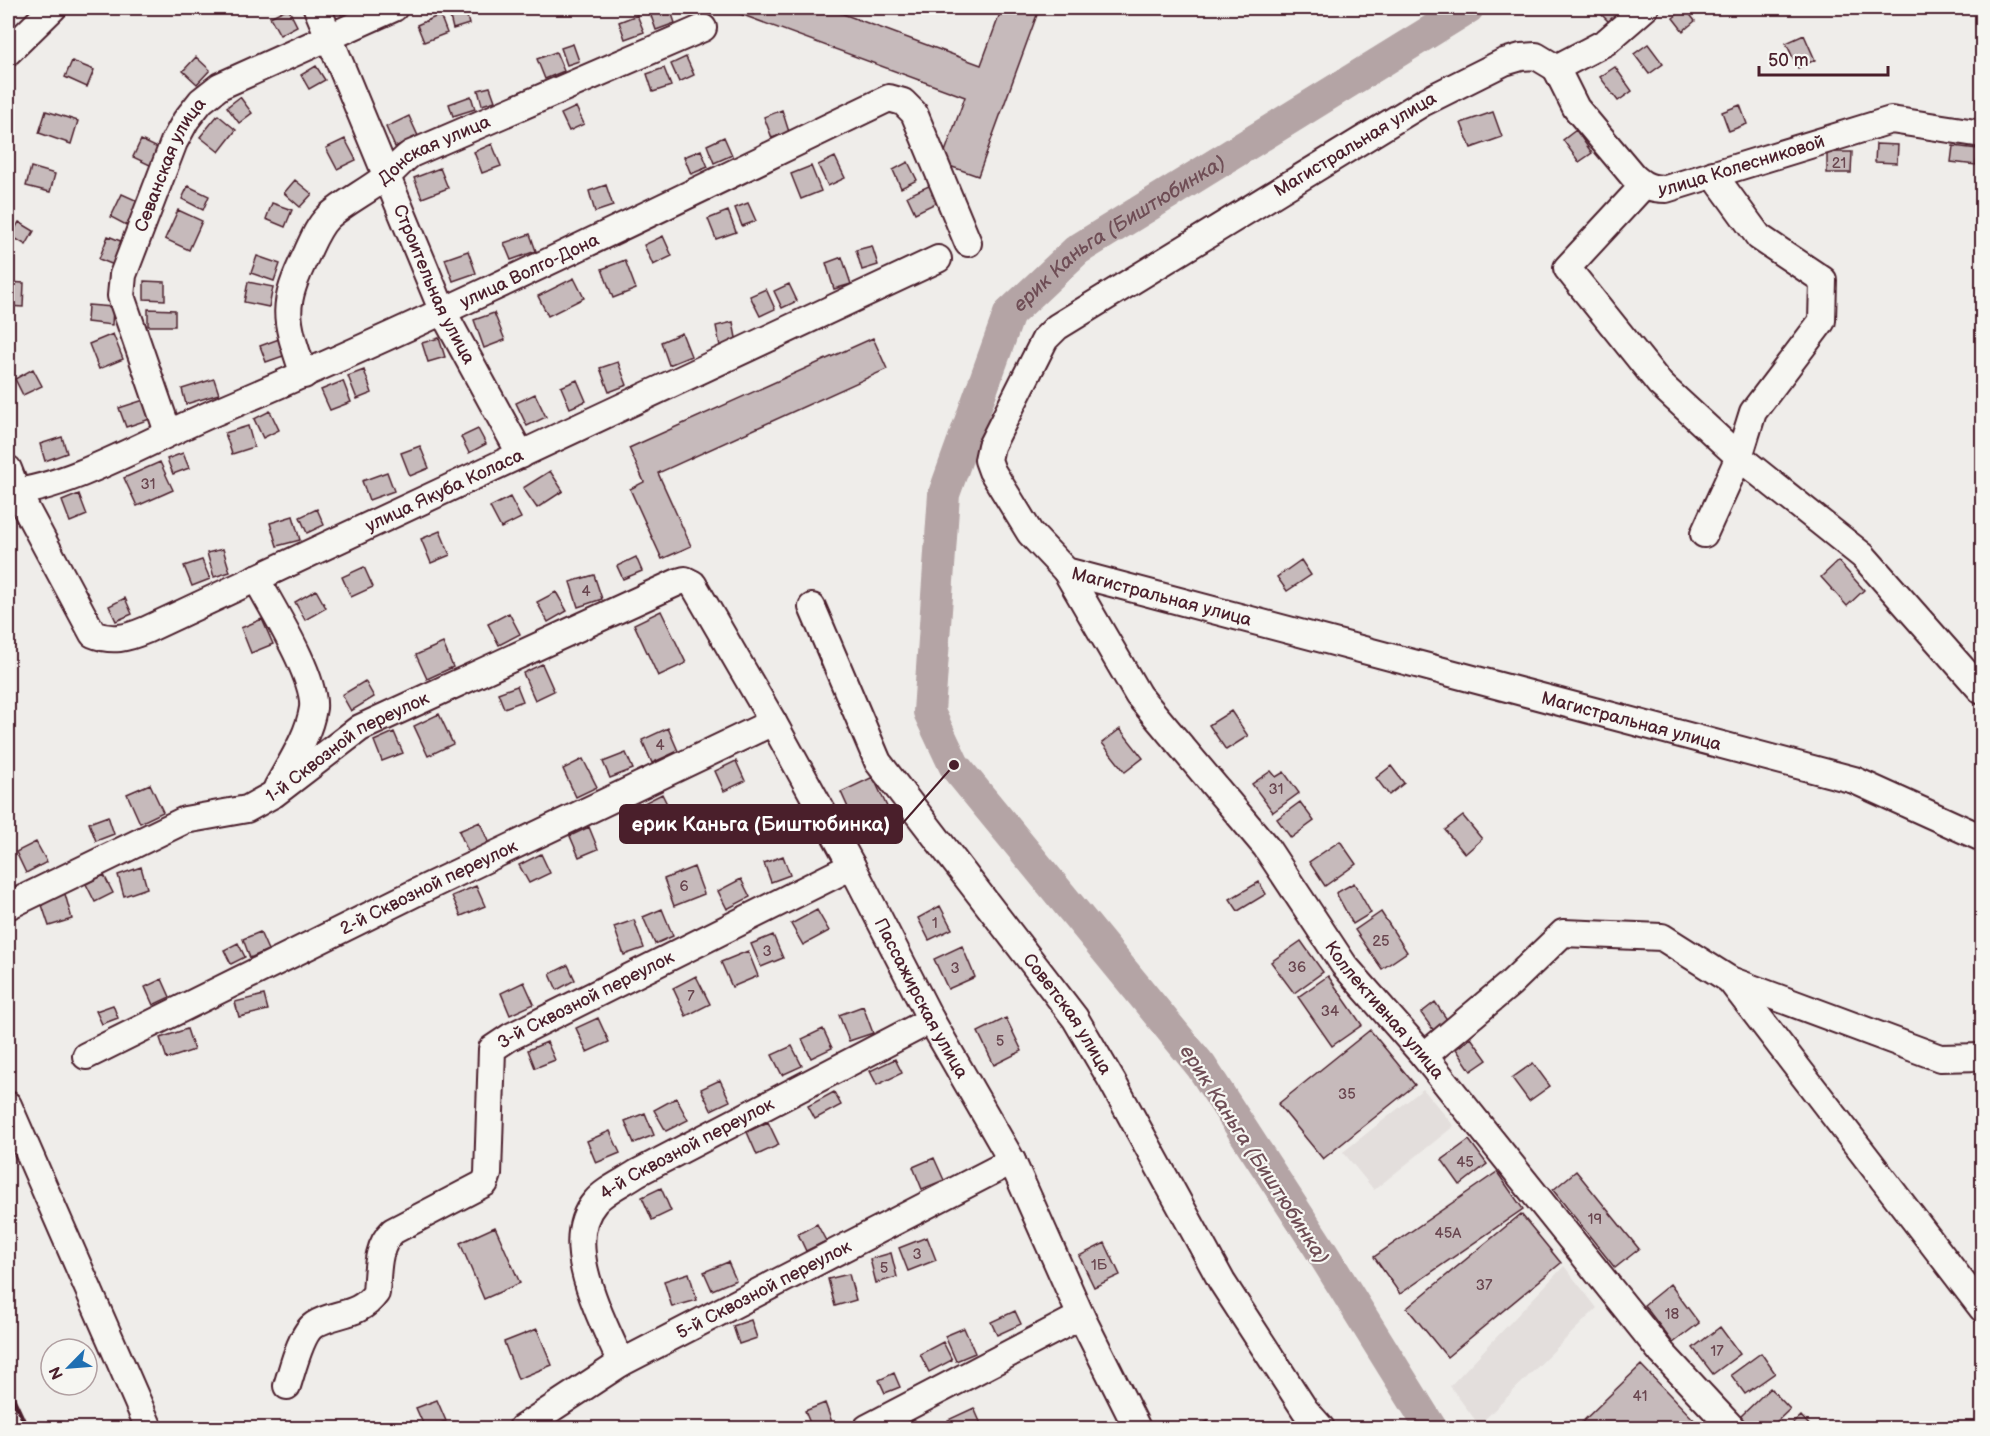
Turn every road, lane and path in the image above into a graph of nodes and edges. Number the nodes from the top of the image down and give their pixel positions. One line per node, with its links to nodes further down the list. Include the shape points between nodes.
1 (52, 8): 7 (street)
2 (317, 8): 6 (street, Строительная улица)
3 (394, 8): 6 (street, Севанская улица)
4 (1645, 8): 8 (street, via 1606,42)
5 (703, 28): 11 (street, Донская улица, via 411,154)
6 (331, 37): 11 (street, Строительная улица); 17 (street, Севанская улица, via 220,86 186,120 174,142 123,275 121,296)
7 (8, 52)
8 (1556, 68): 12 (street, улица Колесниковой, via 1567,96); 22 (street, Магистральная улица, via 1536,56 1521,57 1424,102 1051,332 991,446 988,460 1030,533)
9 (1983, 134): 10 (street, улица Колесниковой, via 1891,120)
10 (1713, 174): 12 (street, улица Колесниковой, via 1666,189); 19 (street, via 1759,237 1823,280 1822,321 1753,412)
11 (387, 177): 15 (street, Строительная улица); 16 (street, Донская улица, via 327,219 318,229 293,281 288,327)
12 (1644, 186): 19 (street, via 1567,268 1660,384)
13 (968, 243): 15 (street, улица Волго-Дона, via 914,113 903,102 889,98)
14 (938, 260): 18 (street, улица Якуба Коласа)
15 (443, 312): 16 (street, улица Волго-Дона); 18 (street, Строительная улица)
16 (304, 375): 17 (street, улица Волго-Дона)
17 (168, 432): 20 (street, улица Волго-Дона, via 64,480)
18 (521, 455): 23 (street, улица Якуба Коласа)
19 (1739, 457): 21 (street); 26 (street, via 1863,555)
20 (11, 484): 23 (street, улица Якуба Коласа, via 93,634 106,639 133,635)
21 (1704, 534)
22 (1066, 571): 29 (street, Магистральная улица, via 1854,780); 35 (street, Коллективная улица, via 1138,695 1266,848 1344,965)
23 (256, 578): 28 (street, via 311,684 313,707 308,727)
24 (685, 580): 27 (street, Пассажирская улица, via 698,592); 28 (street, 1-й Сквозной переулок, via 360,728)
25 (812, 607): 47 (street, Советская улица, via 878,762 1074,1018 1222,1282 1305,1410)
26 (1983, 691)
27 (773, 722): 30 (street, Пассажирская улица); 34 (street, 2-й Сквозной переулок)
28 (274, 794): 31 (street, 1-й Сквозной переулок, via 247,809 185,820)
29 (1983, 838)
30 (852, 866): 33 (street, Пассажирская улица); 42 (street, 3-й Сквозной переулок, via 492,1049 485,1183 386,1238 376,1293 360,1309 313,1325 303,1339)
31 (10, 906)
32 (1730, 980): 35 (street, via 1662,937 1563,933); 36 (street, via 1940,1058); 39 (street)
33 (931, 1020): 38 (street, Пассажирская улица); 41 (street, 4-й Сквозной переулок, via 637,1173 596,1200 580,1233 584,1267)
34 (86, 1056)
35 (1424, 1056): 48 (street, Коллективная улица, via 1662,1353)
36 (1983, 1057)
37 (8, 1105): 43 (street)
38 (1012, 1161): 40 (street, Пассажирская улица); 41 (street, 5-й Сквозной переулок)
39 (1983, 1308)
40 (1081, 1316): 45 (street); 46 (street, Пассажирская улица)
41 (621, 1363): 44 (street, 5-й Сквозной переулок)
42 (287, 1386)
43 (149, 1428)
44 (522, 1428)
45 (867, 1428)
46 (1137, 1428)
47 (1321, 1428)
48 (1732, 1428)

